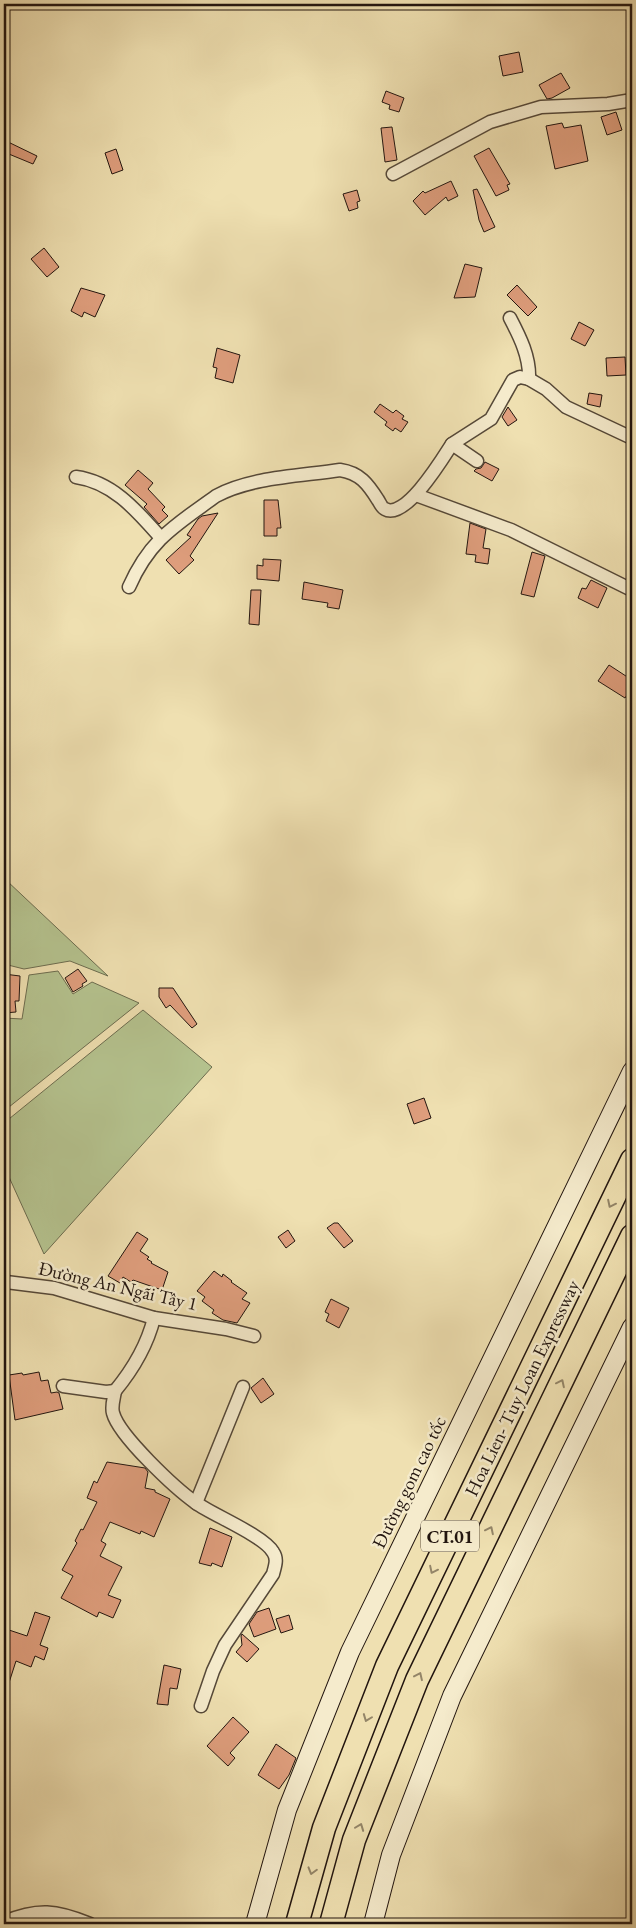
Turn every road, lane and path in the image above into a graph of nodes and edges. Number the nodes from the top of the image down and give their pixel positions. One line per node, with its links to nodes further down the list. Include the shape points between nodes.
1 (632, 100): 2 (street, via 541,107 490,122)
2 (393, 174)
3 (510, 318): 4 (street, via 530,364)
4 (529, 379): 5 (street, via 566,407); 6 (street, via 520,377 513,380 491,419)
5 (632, 438)
6 (452, 444): 7 (street); 9 (street)
7 (477, 461)
8 (76, 477): 10 (street, via 93,480 109,488)
9 (416, 495): 10 (street, via 402,507 391,511 384,508 365,480 348,471 261,481 235,487 216,496); 12 (street, via 502,526)
10 (161, 538): 11 (street, via 141,561)
11 (129, 587)
12 (632, 590)
13 (632, 1071): 27 (main road, Đường gom cao tốc, via 350,1652 288,1810)
14 (632, 1160): 28 (highway, Hoa Lien- Tuy Loan Expressway / CT.01, one-way to 28, via 387,1666 324,1828)
15 (632, 1236): 29 (highway, Hoa Lien- Tuy Loan Expressway / CT.01, one-way to 15, via 354,1840 417,1680)
16 (5, 1282): 17 (street, Đường An Ngãi Tây 1, via 54,1288)
17 (154, 1318): 19 (street, Đường An Ngãi Tây 1); 22 (street, via 137,1362)
18 (632, 1326): 30 (main road, via 452,1696 391,1854)
19 (254, 1336)
20 (63, 1386): 22 (street)
21 (244, 1387): 23 (street)
22 (115, 1391): 23 (street, via 112,1404 118,1424 146,1456)
23 (196, 1503): 24 (street, via 266,1544 276,1556 273,1574 225,1645)
24 (201, 1706)
25 (4, 1922): 26 (street, via 41,1912 68,1915)
26 (90, 1924)
27 (255, 1924)
28 (296, 1924)
29 (331, 1924)
30 (373, 1924)

